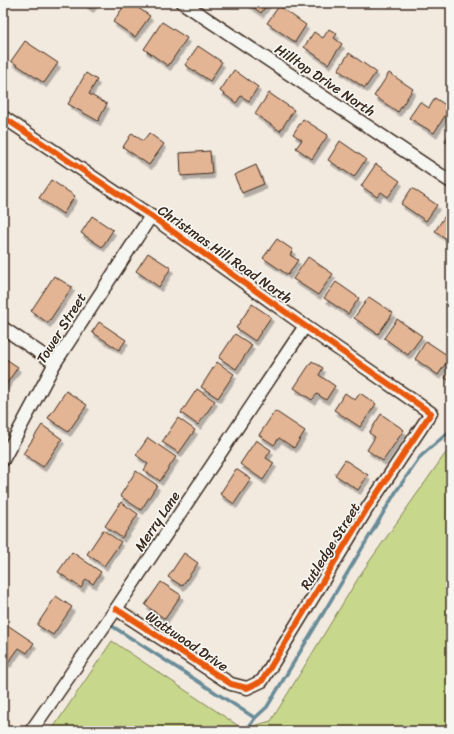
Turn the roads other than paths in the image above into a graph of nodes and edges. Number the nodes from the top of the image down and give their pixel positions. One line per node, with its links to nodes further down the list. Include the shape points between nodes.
1 (183, 3): 3 (street, Hilltop Drive North)
2 (3, 117): 4 (street, Christmas Hill Road North)
3 (451, 182)
4 (150, 216): 5 (street, Christmas Hill Road North); 7 (street, Tower Street)
5 (305, 326): 8 (street, Christmas Hill Road North); 10 (street, Merry Lane)
6 (3, 328): 7 (street)
7 (55, 363): 9 (street, Tower Street)
8 (431, 413): 11 (street, Rutledge Street, via 368,507 262,681)
9 (3, 460)
10 (116, 609): 11 (street, Wattwood Drive, via 231,684); 12 (street, Merry Lane)
11 (247, 688)
12 (30, 731)

